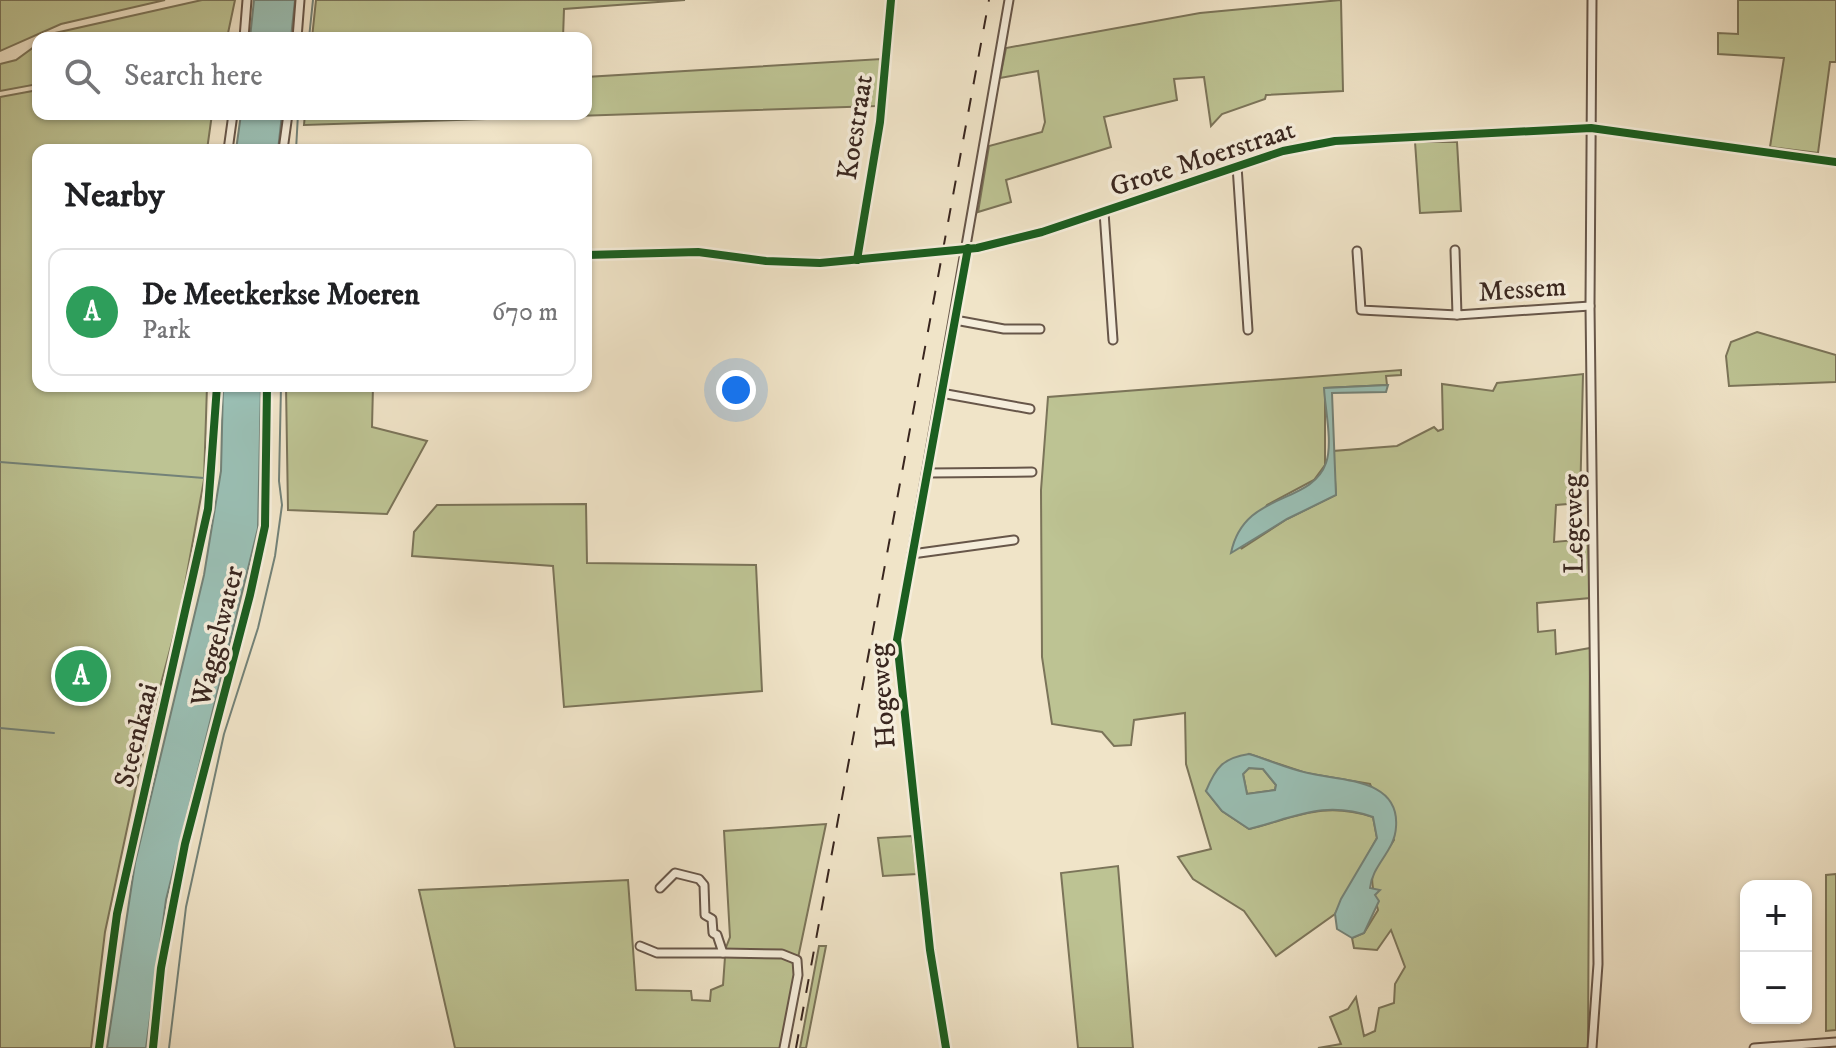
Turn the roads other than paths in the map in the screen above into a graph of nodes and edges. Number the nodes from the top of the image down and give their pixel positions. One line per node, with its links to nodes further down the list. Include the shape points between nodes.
1 (247, 0): 6 (street)
2 (300, 0): 7 (street)
3 (891, 0): 20 (street, Koestraat, via 881,111)
4 (1009, 0): 16 (street, Hogeweg)
5 (1592, 0): 10 (street, Legeweg)
6 (244, 32)
7 (297, 32)
8 (232, 120): 11 (street)
9 (287, 120): 12 (street)
10 (1591, 128): 13 (street, Grote Moerstraat); 14 (street, Grote Moerstraat, via 1335,141 1294,147); 21 (street, Legeweg)
11 (229, 144)
12 (284, 144)
13 (1836, 162)
14 (1237, 166): 15 (street, Grote Moerstraat); 25 (street, Grote Moerstraat)
15 (1104, 212): 16 (street, Grote Moerstraat, via 1025,238); 26 (street, Grote Moerstraat)
16 (968, 248): 20 (street, Grote Moerstraat); 23 (street, Hogeweg)
17 (1455, 250): 22 (street, Messem)
18 (1357, 251): 22 (street, Messem, via 1361,310)
19 (592, 255): 20 (street, Grote Moerstraat, via 698,252 784,262)
20 (857, 260)
21 (1590, 306): 22 (street, Messem); 43 (street, Legeweg, via 1598,964)
22 (1457, 315)
23 (955, 320): 24 (street); 29 (street, Hogeweg)
24 (1040, 329)
25 (1248, 330)
26 (1113, 340)
27 (217, 392): 39 (street, Steenkaai, via 208,509 117,914)
28 (267, 392): 40 (street, Waggelwater, via 265,526 175,893)
29 (941, 393): 30 (street); 32 (street, Hogeweg)
30 (1030, 409)
31 (1032, 472): 32 (street)
32 (927, 473): 34 (street, Hogeweg)
33 (1014, 540): 34 (street)
34 (912, 554): 42 (street, Hogeweg, via 896,656)
35 (660, 888): 37 (street, via 675,873 699,879 705,915 712,919)
36 (640, 946): 37 (street, via 657,953)
37 (723, 953): 41 (street, via 782,954 797,960)
38 (1836, 1042): 44 (street)
39 (99, 1048)
40 (153, 1048)
41 (784, 1048)
42 (946, 1048)
43 (1592, 1048)
44 (1754, 1048)

